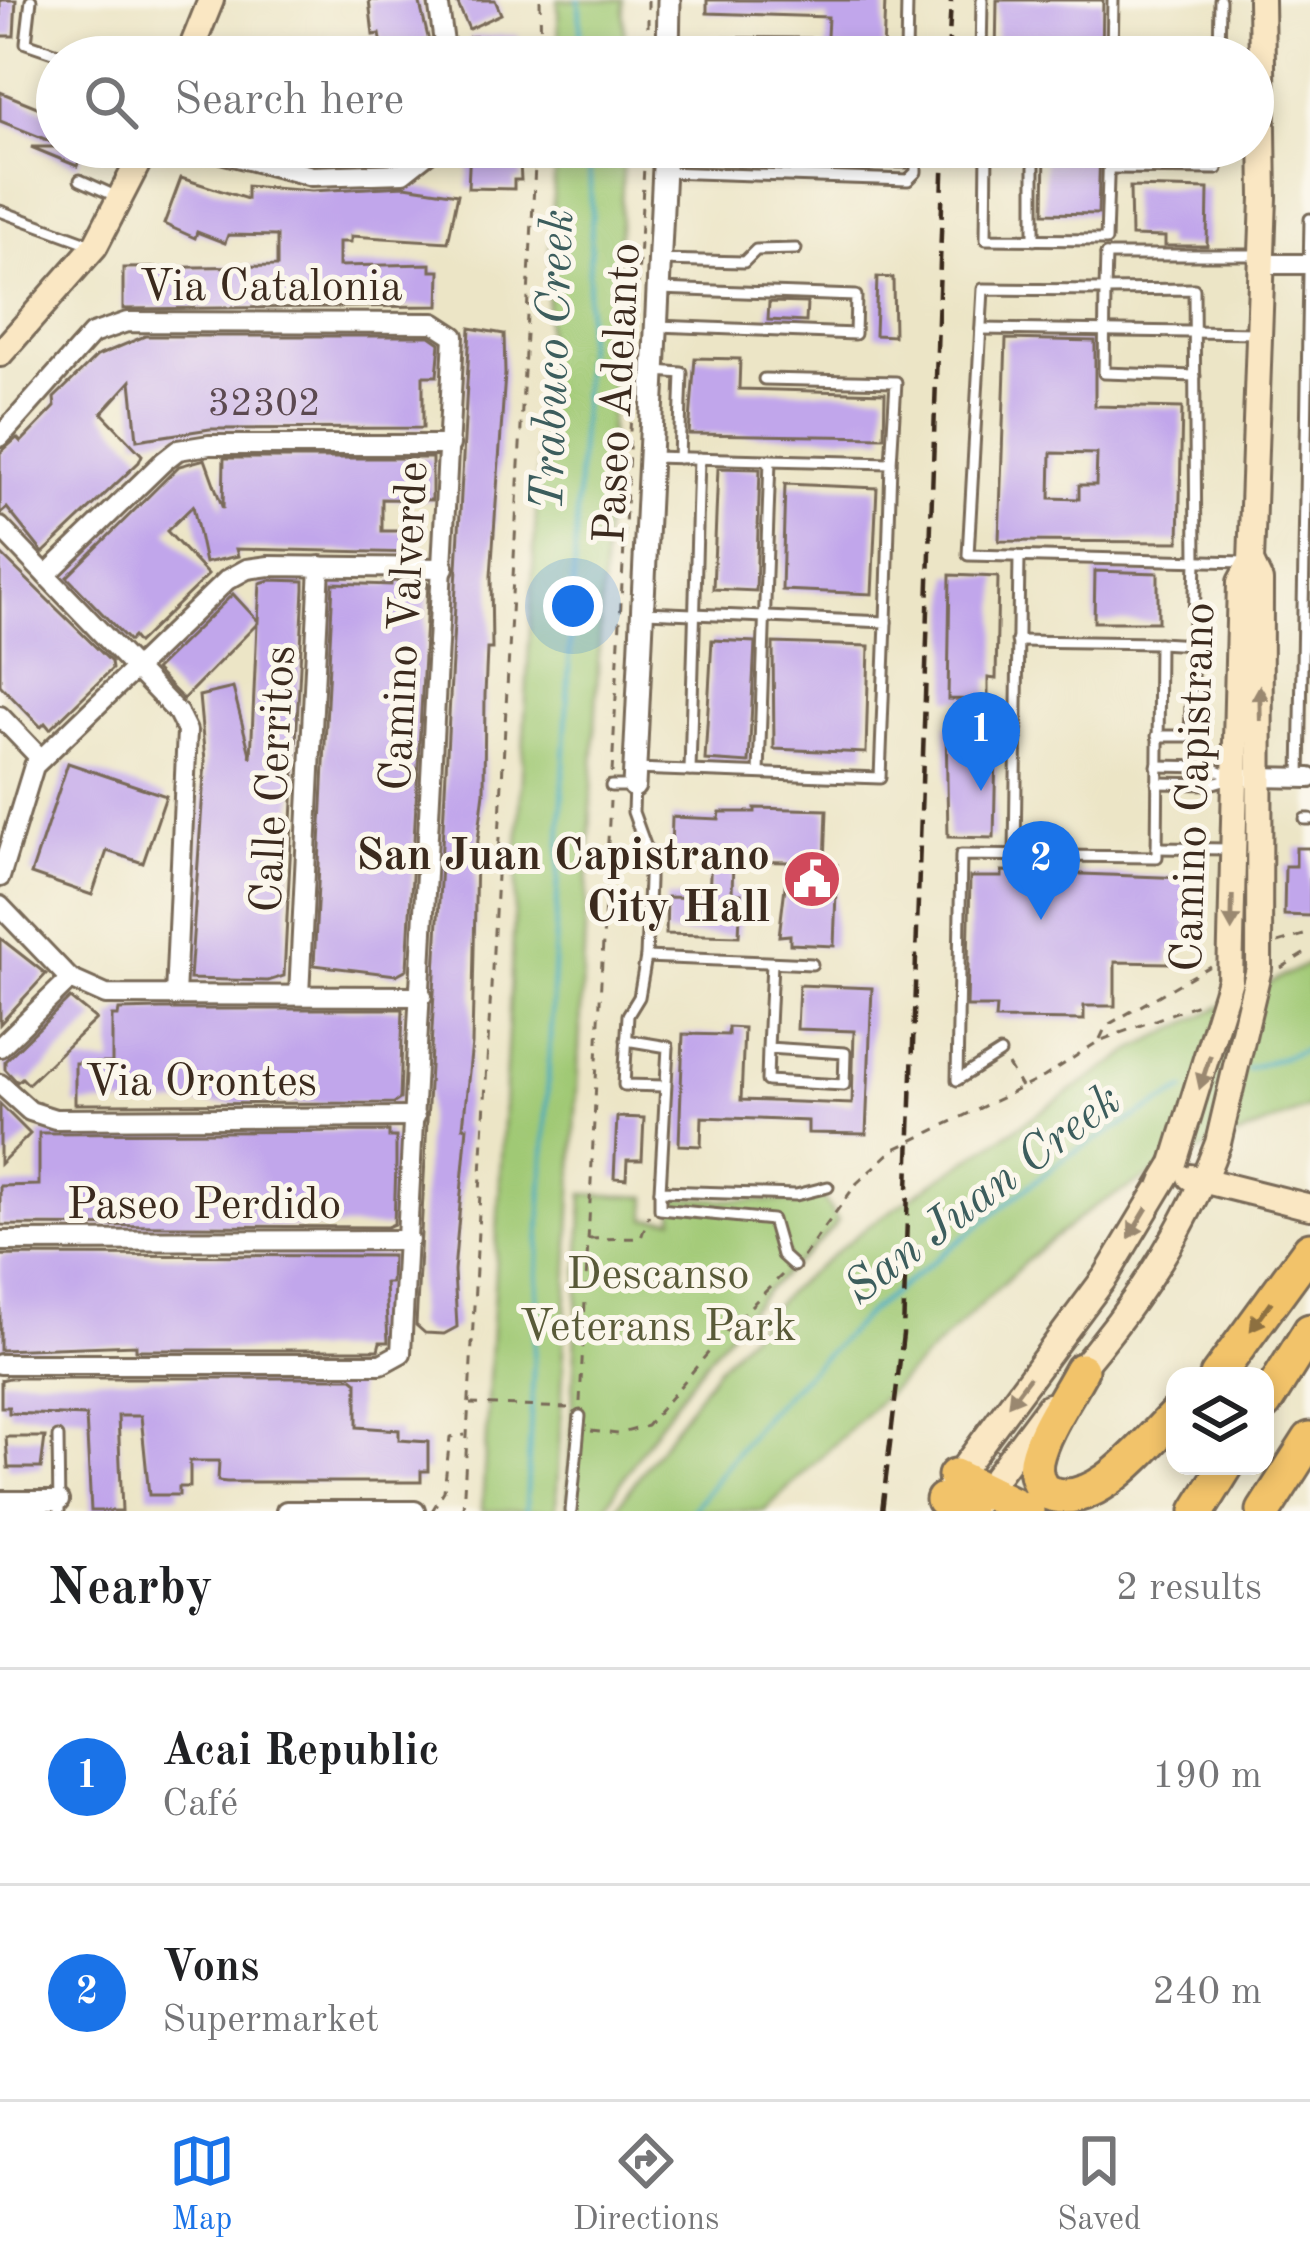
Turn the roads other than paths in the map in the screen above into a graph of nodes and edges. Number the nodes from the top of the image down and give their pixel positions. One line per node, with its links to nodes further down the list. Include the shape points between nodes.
1 (31, 0): 18 (lane, via 26,43)
2 (211, 0): 10 (main road)
3 (438, 0): 11 (street)
4 (669, 0): 12 (street)
5 (907, 0): 13 (lane)
6 (982, 0): 14 (lane)
7 (1113, 0): 15 (lane)
8 (1220, 0): 16 (lane)
9 (1261, 0): 17 (main road, Camino Capistrano)
10 (196, 36)
11 (443, 36)
12 (664, 36)
13 (906, 36)
14 (981, 36)
15 (1112, 36)
16 (1219, 36)
17 (1259, 36)
18 (36, 46)
19 (135, 168): 31 (main road)
20 (281, 168): 21 (street, via 312,176)
21 (408, 168)
22 (664, 168): 29 (street, Paseo Adelanto)
23 (916, 168): 29 (lane, via 908,181)
24 (987, 168): 34 (lane, via 986,239)
25 (1034, 168): 34 (lane)
26 (1109, 168): 27 (lane); 35 (lane)
27 (1217, 168)
28 (1259, 168): 40 (main road, Camino Capistrano)
29 (664, 172): 39 (street, Paseo Adelanto)
30 (80, 181): 31 (lane)
31 (120, 197): 36 (main road)
32 (0, 211): 36 (lane)
33 (1310, 219): 41 (lane)
34 (1034, 240): 35 (lane)
35 (1106, 240): 38 (lane)
36 (95, 245): 50 (main road)
37 (796, 250): 39 (lane, via 756,250 744,262)
38 (1106, 255): 40 (lane); 43 (lane)
39 (660, 260): 42 (street, Paseo Adelanto)
40 (1262, 260): 41 (street); 49 (main road, Camino Capistrano)
41 (1310, 264): 51 (lane)
42 (659, 289): 45 (street, Paseo Adelanto); 45 (lane, via 856,296 855,334)
43 (1105, 290): 46 (lane, via 983,289); 47 (lane); 48 (lane, via 1194,289)
44 (446, 326): 55 (street, Via Catalonia, via 114,325 82,343); 56 (street, Camino Valverde, via 455,344)
45 (658, 326): 52 (street, Paseo Adelanto)
46 (981, 329): 47 (lane); 64 (lane, via 968,555)
47 (1104, 331): 48 (lane); 53 (lane, via 1109,377)
48 (1195, 333): 49 (lane); 53 (lane)
49 (1257, 333): 66 (main road, Camino Capistrano)
50 (0, 354)
51 (1309, 366): 62 (lane)
52 (656, 370): 57 (street, Paseo Adelanto); 58 (lane, via 682,373)
53 (1196, 376): 65 (lane)
54 (764, 379): 61 (lane, via 896,382)
55 (0, 437)
56 (450, 445): 68 (street, Camino Valverde); 69 (street, via 178,450)
57 (651, 457): 58 (lane); 70 (street, Paseo Adelanto)
58 (680, 458): 59 (lane)
59 (699, 458): 60 (lane); 71 (lane)
60 (770, 460): 61 (lane); 72 (lane)
61 (891, 463): 73 (lane)
62 (1309, 472): 86 (lane)
63 (0, 527): 69 (street)
64 (1019, 556): 65 (lane); 74 (lane)
65 (1196, 562): 66 (lane); 76 (lane)
66 (1251, 562): 84 (main road, Camino Capistrano, via 1240,582); 85 (main road, Camino Capistrano, one-way to 66, via 1260,581)
67 (320, 566): 68 (street); 77 (street, via 247,568); 99 (street, Calle Cerritos)
68 (444, 568): 101 (street, Camino Valverde)
69 (46, 575): 77 (street)
70 (643, 612): 71 (lane); 87 (street, Paseo Adelanto)
71 (695, 614): 72 (lane); 82 (lane)
72 (764, 617): 73 (lane); 83 (lane)
73 (886, 622): 83 (lane, via 880,778)
74 (1018, 641): 75 (lane); 91 (lane)
75 (1159, 644): 76 (lane); 79 (lane)
76 (1193, 645): 79 (lane, via 1190,736)
77 (134, 667): 80 (street); 100 (street, via 187,731)
78 (0, 716): 80 (street)
79 (1157, 736): 81 (lane)
80 (41, 758): 92 (street, via 26,778)
81 (1157, 766): 84 (lane, via 1209,767); 88 (lane)
82 (690, 771): 83 (lane); 87 (lane)
83 (759, 773)
84 (1234, 777): 85 (street); 88 (lane); 90 (main road, Camino Capistrano)
85 (1261, 777): 86 (street); 97 (main road, Camino Capistrano, via 1260,942)
86 (1305, 777)
87 (626, 780): 94 (lane, via 649,856)
88 (1157, 783): 89 (lane)
89 (1157, 848): 90 (lane); 91 (lane, via 1156,857)
90 (1234, 849): 97 (main road, Camino Capistrano, one-way to 97)
91 (1015, 856): 105 (lane, via 961,855 957,1080)
92 (0, 877)
93 (0, 906): 98 (street)
94 (646, 957): 95 (lane); 102 (lane)
95 (772, 963): 96 (lane); 104 (lane)
96 (812, 964)
97 (1240, 971): 109 (main road, Camino Capistrano, one-way to 109, bridge); 110 (main road, Camino Capistrano, bridge, via 1218,1143)
98 (70, 979): 100 (street, via 106,995); 103 (street)
99 (299, 995): 100 (street); 101 (street)
100 (176, 996)
101 (422, 996): 108 (street, Camino Valverde)
102 (626, 1040): 107 (lane, via 668,1047); 107 (lane, via 624,1085)
103 (0, 1047)
104 (768, 1048): 104 (lane, via 845,1053 844,1084 767,1081)
105 (1000, 1053)
106 (0, 1084): 108 (street, Via Orontes, via 30,1111 55,1119)
107 (665, 1086): 112 (lane)
108 (415, 1117): 114 (street, Camino Valverde)
109 (1172, 1167): 110 (main road); 130 (main road, Camino Capistrano, one-way to 130)
110 (1204, 1181): 113 (main road); 121 (main road, Camino Capistrano, via 1150,1277)
111 (828, 1187): 112 (lane, via 796,1195)
112 (660, 1190): 117 (lane, via 660,1209 772,1220 782,1255)
113 (1310, 1207)
114 (409, 1240): 115 (street, Paseo Perdido); 119 (street, Camino Valverde, via 401,1353 393,1361)
115 (0, 1241)
116 (1307, 1253): 120 (highway, one-way to 120)
117 (794, 1266)
118 (1310, 1331): 122 (highway)
119 (0, 1364)
120 (1224, 1367)
121 (1081, 1370): 124 (highway, via 1036,1457 1046,1492 1074,1497 1106,1484); 130 (main road, Camino Capistrano)
122 (1274, 1389)
123 (580, 1412): 135 (lane)
124 (1166, 1423)
125 (1166, 1428): 137 (highway, via 1126,1494)
126 (58, 1437): 132 (lane)
127 (1310, 1439): 128 (highway)
128 (1287, 1473): 139 (highway); 140 (highway)
129 (1220, 1475): 138 (highway)
130 (959, 1500): 136 (highway)
131 (0, 1501): 132 (street)
132 (59, 1506)
133 (286, 1511): 134 (street)
134 (415, 1511)
135 (571, 1511)
136 (1027, 1511)
137 (1097, 1511)
138 (1198, 1511)
139 (1264, 1511)
140 (1274, 1511)

